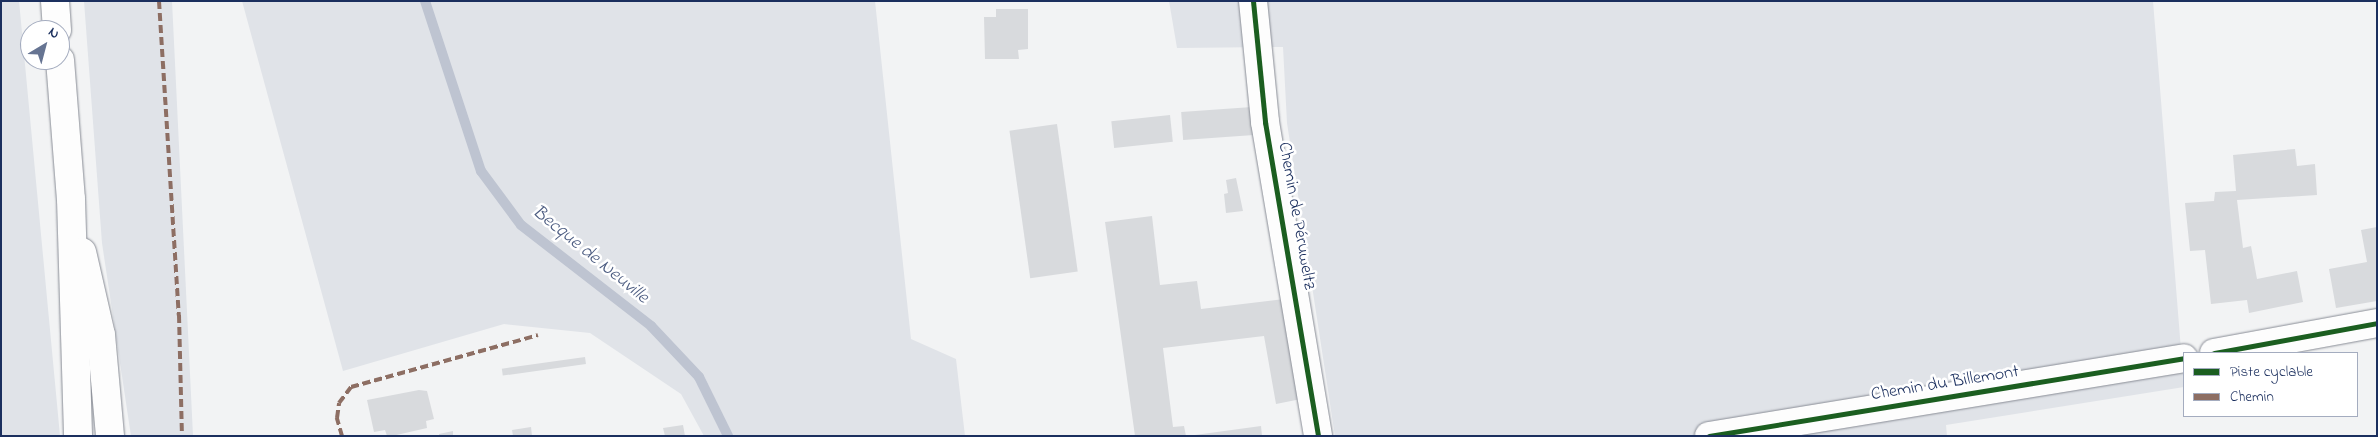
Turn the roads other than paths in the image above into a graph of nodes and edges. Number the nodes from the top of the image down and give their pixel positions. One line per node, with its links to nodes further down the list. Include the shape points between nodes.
1 (55, 1): 3 (street)
2 (1253, 1): 11 (street, Chemin de Péruweltz, via 1264,112)
3 (56, 20)
4 (61, 70): 5 (street)
5 (71, 199): 9 (street); 10 (street, via 101,335)
6 (2377, 323): 7 (street)
7 (2219, 352)
8 (2183, 358): 12 (street, Chemin du Billemont)
9 (78, 436)
10 (110, 436)
11 (1318, 436)
12 (1710, 436)

